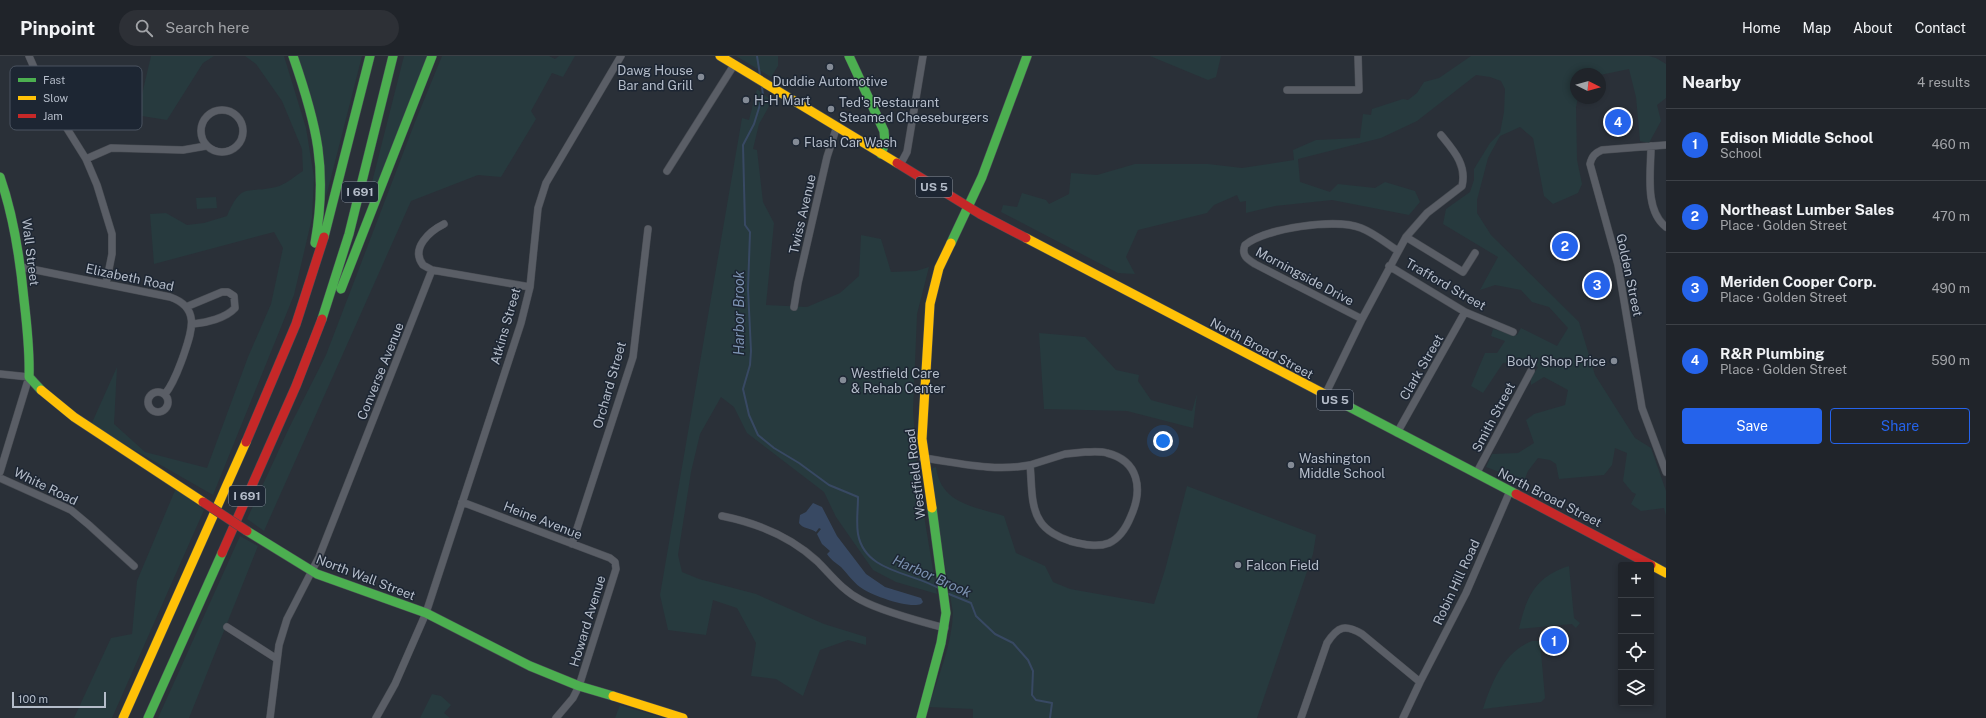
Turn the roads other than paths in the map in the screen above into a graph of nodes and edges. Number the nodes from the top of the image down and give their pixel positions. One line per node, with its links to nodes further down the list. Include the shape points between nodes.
1 (29, 56): 13 (street)
2 (293, 56): 38 (main road, via 316,126 322,174 320,216 307,273)
3 (370, 56): 38 (main road, I 691, via 329,222)
4 (393, 56): 44 (main road, I 691, via 353,220)
5 (432, 56): 44 (main road, via 336,302)
6 (621, 56): 37 (street, Atkins Street, via 546,183 536,222)
7 (720, 56): 12 (main road, US 5)
8 (849, 56): 21 (main road, via 884,131 885,143)
9 (923, 56): 23 (street, via 907,152)
10 (1027, 56): 26 (main road, Westfield Road)
11 (1358, 56): 14 (street, via 1359,90)
12 (734, 65): 15 (main road, US 5); 24 (street)
13 (33, 66)
14 (1287, 90)
15 (837, 126): 21 (main road, US 5); 40 (street, Twiss Avenue, via 827,157)
16 (68, 130): 22 (street)
17 (1441, 135): 30 (street, via 1459,158 1463,170 1462,186 1427,214)
18 (1666, 145): 20 (street, Golden Street)
19 (206, 146): 19 (street, via 212,151 226,152 238,145 242,140 243,131 238,118 227,110 207,115 200,127 200,134); 22 (street, via 183,150 110,148)
20 (1651, 146): 28 (street, via 1652,205 1660,222); 55 (street, Golden Street, via 1602,150 1596,152 1590,164 1618,265 1642,408)
21 (881, 154): 23 (main road, US 5)
22 (86, 159): 36 (street, via 112,234 112,254)
23 (900, 166): 26 (main road, US 5)
24 (667, 171)
25 (1, 183): 34 (main road, Wall Street, via 14,217)
26 (969, 208): 50 (main road, North Broad Street / US 5); 52 (main road, Westfield Road, via 943,258 931,294 921,426)
27 (444, 224): 35 (street, via 430,232 421,244 420,261)
28 (1666, 226)
29 (648, 229): 61 (street, Orchard Street, via 632,357)
30 (1406, 237): 31 (street); 32 (street, via 1463,272)
31 (1398, 251): 33 (street); 42 (street, Morningside Drive, via 1362,228 1343,224 1296,227 1245,245 1246,259)
32 (1475, 253)
33 (1389, 266): 41 (street, Trafford Street); 42 (street)
34 (21, 267): 36 (street, Elizabeth Road); 48 (main road, Wall Street)
35 (432, 270): 37 (street); 66 (street, Converse Avenue)
36 (106, 284): 39 (street, Elizabeth Road, via 170,297)
37 (530, 287): 59 (street, Atkins Street, via 521,323)
38 (307, 294): 74 (main road, I 691, via 269,390)
39 (186, 307): 43 (street, Elizabeth Road); 43 (street, via 222,292 234,296 235,308 232,312 204,323)
40 (794, 307)
41 (1465, 312): 45 (street, Trafford Street); 51 (street, Clark Street)
42 (1362, 319): 50 (street)
43 (192, 324): 49 (street, via 192,332 174,380)
44 (320, 326): 75 (main road, I 691)
45 (1512, 332)
46 (1531, 371): 56 (street, Smith Street)
47 (0, 374): 48 (street)
48 (29, 377): 54 (street, Wall Street); 66 (main road, North Wall Street, bridge, via 74,417)
49 (165, 394)
50 (1325, 395): 51 (main road, North Broad Street / US 5)
51 (1397, 433): 56 (main road, North Broad Street / US 5)
52 (923, 458): 53 (street, via 993,468); 70 (main road, Westfield Road, via 943,583)
53 (1030, 465): 53 (street, via 1065,454 1085,452 1107,453 1125,462 1135,474 1139,490 1128,524 1119,536 1108,543 1094,546 1064,539 1040,522 1035,510)
54 (0, 472)
55 (1666, 472)
56 (1476, 474): 58 (main road, North Broad Street / US 5)
57 (0, 478): 64 (street, White Road, via 71,510)
58 (1510, 491): 63 (main road, North Broad Street / US 5); 72 (street, Robin Hill Road, via 1466,593)
59 (462, 502): 61 (street, Heine Avenue); 68 (street, Atkins Street)
60 (722, 516): 70 (street, via 753,524 788,539 808,553 846,590 861,600)
61 (572, 544): 62 (street, Heine Avenue)
62 (615, 562): 73 (street, Howard Avenue, via 616,569)
63 (1645, 562)
64 (134, 566)
65 (1654, 567): 67 (main road, North Broad Street / US 5)
66 (313, 572): 68 (main road, North Wall Street); 71 (street, Converse Avenue, via 287,619)
67 (1666, 573)
68 (426, 614): 73 (main road, North Wall Street, via 530,666); 77 (street, Atkins Street, via 396,684)
69 (227, 627): 71 (street)
70 (945, 628): 80 (main road, Westfield Road)
71 (277, 659): 76 (street, Converse Avenue)
72 (1420, 682): 81 (street, via 1362,634 1352,628 1341,628 1327,643); 82 (street, Robin Hill Road)
73 (579, 686): 78 (street, Howard Avenue, via 573,698); 79 (main road, North Wall Street)
74 (123, 718)
75 (148, 718)
76 (270, 718)
77 (376, 718)
78 (556, 718)
79 (683, 718)
80 (921, 718)
81 (1301, 718)
82 (1403, 718)

